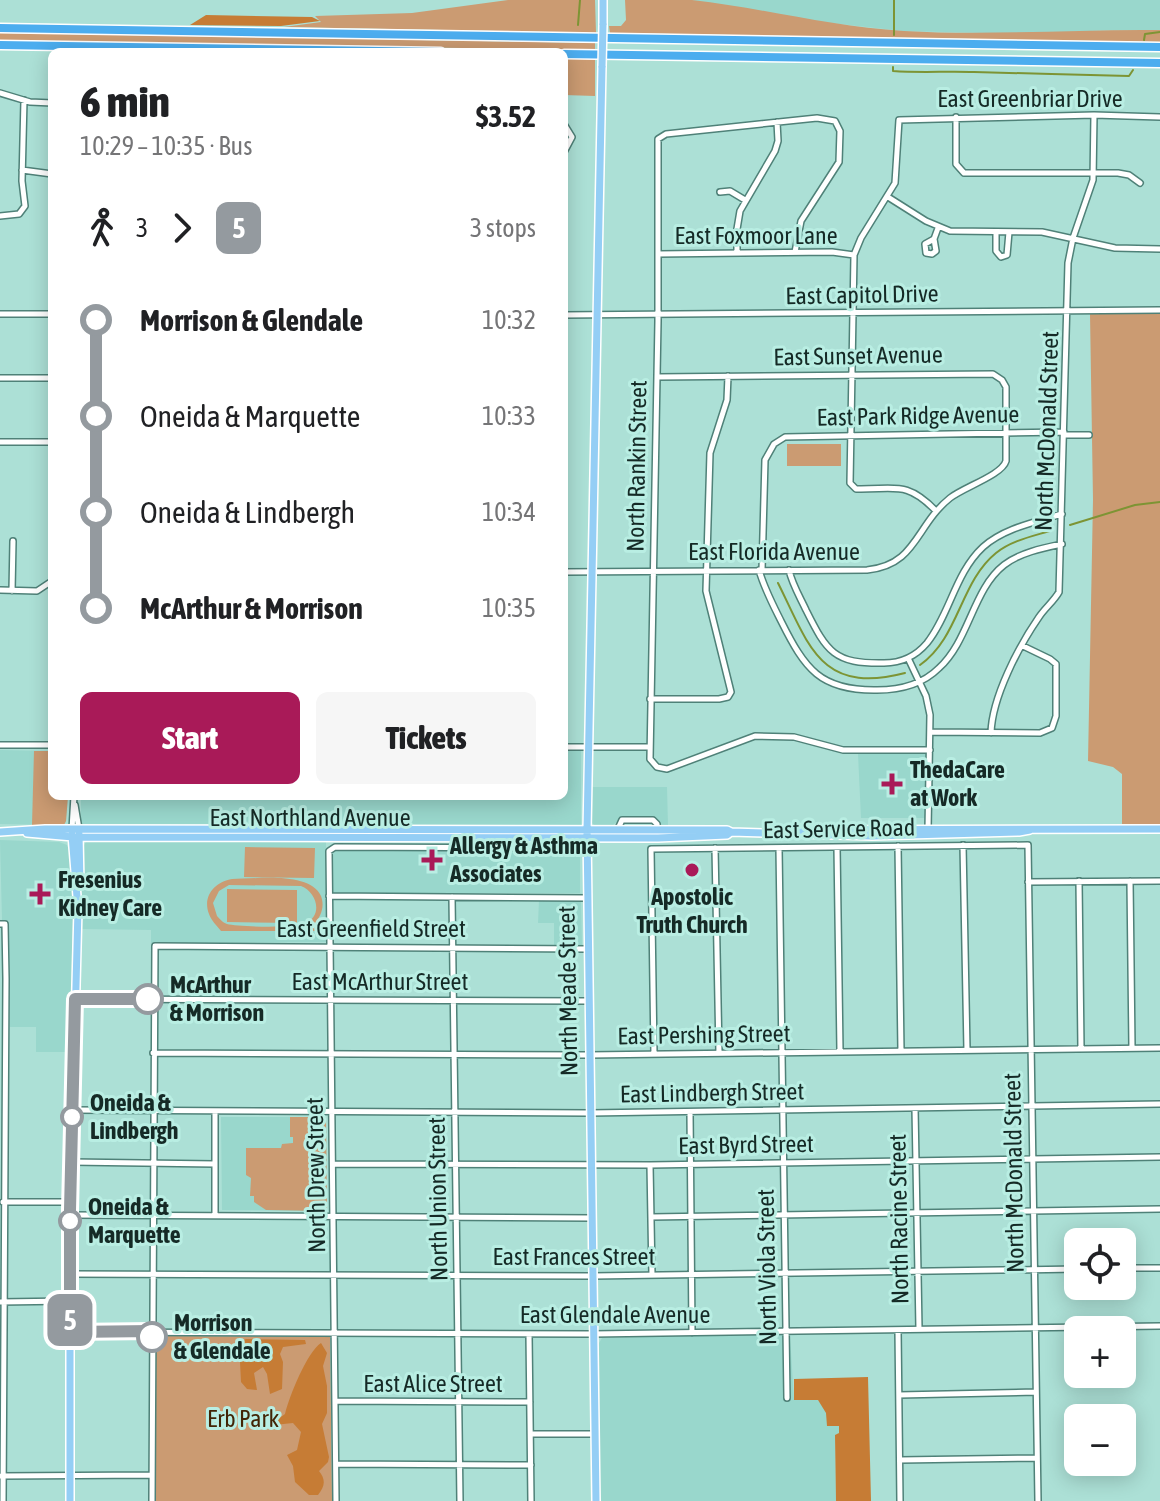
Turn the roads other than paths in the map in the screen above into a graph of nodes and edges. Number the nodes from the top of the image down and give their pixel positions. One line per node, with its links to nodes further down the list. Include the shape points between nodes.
1 (603, 0): 40 (main road, North Meade Street, bridge)
2 (0, 28): 4 (highway)
3 (0, 45): 5 (highway)
4 (1160, 47)
5 (189, 48)
6 (568, 54): 7 (highway)
7 (1160, 63)
8 (0, 93): 9 (street)
9 (24, 100): 10 (street); 15 (street)
10 (48, 103)
11 (1094, 115): 12 (street, East Greenbriar Drive); 13 (street, East Greenbriar Drive); 17 (street, North McDonald Street)
12 (956, 117): 17 (street, via 956,164 964,173); 20 (street, East Greenbriar Drive, via 900,120 897,174)
13 (1160, 117)
14 (777, 122): 21 (street, via 772,159); 29 (street, via 817,118 839,127 839,162 801,221); 31 (street, North Rankin Street, via 659,137)
15 (22, 170): 16 (street); 22 (street, via 23,210)
16 (48, 173)
17 (1094, 173): 18 (street, via 1125,174); 26 (street, North McDonald Street)
18 (1140, 183)
19 (720, 192): 21 (street, via 730,191)
20 (888, 197): 23 (street); 32 (street)
21 (745, 200): 30 (street)
22 (0, 216)
23 (938, 228): 25 (street); 27 (street)
24 (1009, 232): 25 (street); 25 (street, via 1003,257 996,251); 26 (street)
25 (996, 233)
26 (1073, 238): 28 (street, via 1115,248); 34 (street, North McDonald Street)
27 (934, 239)
28 (1160, 249)
29 (795, 252): 30 (street, East Foxmoor Lane); 32 (street, East Foxmoor Lane)
30 (737, 253): 31 (street, East Foxmoor Lane)
31 (658, 254): 39 (street, North Rankin Street)
32 (854, 255): 35 (street)
33 (1160, 310): 34 (street, East Capitol Drive)
34 (1069, 311): 35 (street, East Capitol Drive); 47 (street, North McDonald Street)
35 (852, 312): 39 (street, East Capitol Drive); 41 (street)
36 (0, 314): 37 (street)
37 (48, 314)
38 (568, 315): 40 (street, East Capitol Drive)
39 (658, 315): 40 (street, East Capitol Drive); 43 (street, North Rankin Street)
40 (598, 316): 61 (main road, North Meade Street)
41 (852, 375): 42 (street, East Sunset Avenue); 46 (street, East Sunset Avenue, via 993,374 1006,387); 48 (street)
42 (728, 376): 43 (street, East Sunset Avenue); 56 (street, via 727,400 710,453)
43 (657, 377): 59 (street, North Rankin Street)
44 (0, 378): 45 (street)
45 (48, 378)
46 (1006, 433): 47 (street, East Park Ridge Avenue); 48 (street, East Park Ridge Avenue); 52 (street, East Florida Avenue, via 1001,471 967,486)
47 (1064, 434): 49 (street, East Park Ridge Avenue); 53 (street, North McDonald Street)
48 (851, 435): 52 (street, via 853,488 907,489); 57 (street, East Park Ridge Avenue, via 792,436 774,444 764,466)
49 (1089, 435)
50 (0, 442): 51 (street)
51 (48, 442)
52 (936, 511): 58 (street, East Florida Avenue, via 907,553 892,565)
53 (1062, 514): 55 (street, North McDonald Street); 66 (street, via 1012,530 982,548 929,640)
54 (13, 541): 64 (street)
55 (1062, 544): 65 (street, North McDonald Street, via 1059,592); 67 (street, via 1000,568 952,654)
56 (706, 570): 57 (street, East Florida Avenue); 59 (street, East Florida Avenue); 68 (street, via 706,597 730,695)
57 (761, 570): 58 (street, East Florida Avenue); 67 (street, via 800,657 822,680 858,690)
58 (789, 570): 66 (street, via 832,653 855,663)
59 (653, 571): 61 (street, East Florida Avenue); 68 (street, North Rankin Street)
60 (568, 572): 61 (street, East Florida Avenue)
61 (592, 572): 74 (main road, North Meade Street)
62 (48, 584): 64 (street, via 37,591)
63 (0, 590): 64 (street)
64 (12, 591)
65 (1023, 646): 70 (street, North McDonald Street, via 995,704); 70 (street, via 1056,664 1055,724 1040,733)
66 (908, 658): 67 (street)
67 (919, 683): 69 (street, via 930,710)
68 (650, 699): 75 (street, North Rankin Street)
69 (930, 732): 70 (street); 76 (street)
70 (991, 733)
71 (0, 745): 72 (street)
72 (48, 745)
73 (568, 747): 74 (street)
74 (588, 747): 75 (street); 82 (main road, North Meade Street)
75 (649, 747): 76 (street, via 650,759 667,769 755,736 794,737 843,750)
76 (930, 750): 80 (street)
77 (74, 800): 81 (street)
78 (1160, 829): 80 (main road, East Northland Avenue)
79 (0, 832): 81 (main road, East Northland Avenue)
80 (928, 832): 83 (main road, East Northland Avenue)
81 (76, 833): 82 (main road, East Northland Avenue); 103 (main road, via 80,885)
82 (587, 834): 83 (main road, East Northland Avenue); 83 (main road, East Northland Avenue); 97 (main road, North Meade Street)
83 (658, 834)
84 (963, 845): 85 (street, East Service Road); 86 (street, East Service Road); 113 (street)
85 (1028, 845): 94 (street, North McDonald Street)
86 (898, 846): 87 (street, East Service Road); 115 (street)
87 (837, 847): 90 (street, East Service Road); 114 (street)
88 (571, 848): 95 (street, North Drew Street, via 331,849)
89 (715, 848): 90 (street, East Service Road); 119 (street); 121 (street, East Service Road, via 651,849)
90 (779, 848): 116 (street, North Viola Street)
91 (1079, 881): 92 (street); 94 (street); 112 (street)
92 (1130, 881): 93 (street); 109 (street)
93 (1160, 881)
94 (1028, 882): 111 (street, North McDonald Street)
95 (329, 896): 96 (street); 99 (street, North Drew Street)
96 (452, 897): 97 (street); 100 (street, North Union Street)
97 (587, 898): 101 (main road, North Meade Street)
98 (3, 924): 102 (street)
99 (330, 947): 100 (street, East Greenfield Street); 104 (street, East Greenfield Street, via 155,946); 105 (street, North Drew Street)
100 (453, 948): 101 (street, East Greenfield Street); 106 (street, North Union Street)
101 (588, 949): 107 (main road, North Meade Street)
102 (3, 979): 108 (street)
103 (75, 999): 104 (street, East McArthur Street); 127 (main road)
104 (153, 999): 105 (street, East McArthur Street); 117 (street)
105 (331, 1000): 106 (street, East McArthur Street); 118 (street, North Drew Street)
106 (454, 1001): 107 (street, East McArthur Street); 120 (street, North Union Street)
107 (589, 1001): 122 (main road, North Meade Street)
108 (2, 1030): 123 (street)
109 (1132, 1048): 110 (street, East Pershing Street); 112 (street, East Pershing Street)
110 (1160, 1048)
111 (1031, 1049): 112 (street, East Pershing Street); 113 (street, East Pershing Street); 125 (street, North McDonald Street)
112 (1081, 1049)
113 (967, 1050): 115 (street, East Pershing Street)
114 (840, 1051): 115 (street, East Pershing Street); 116 (street, East Pershing Street)
115 (901, 1051)
116 (782, 1052): 119 (street, East Pershing Street); 128 (street, North Viola Street)
117 (153, 1053): 118 (street, East Pershing Street); 129 (street)
118 (332, 1053): 120 (street, East Pershing Street); 131 (street, North Drew Street)
119 (719, 1053): 121 (street, East Pershing Street)
120 (455, 1054): 122 (street, East Pershing Street); 133 (street, North Union Street)
121 (654, 1054): 122 (street, East Pershing Street)
122 (589, 1055): 134 (main road, North Meade Street)
123 (2, 1092): 147 (street)
124 (1160, 1104): 125 (street, East Lindbergh Street)
125 (1031, 1106): 126 (street, East Lindbergh Street); 136 (street, North McDonald Street)
126 (915, 1108): 128 (street, East Lindbergh Street); 137 (street, North Racine Street)
127 (72, 1110): 129 (street, East Lindbergh Street); 138 (main road)
128 (783, 1110): 132 (street, East Lindbergh Street); 139 (street, North Viola Street)
129 (152, 1111): 130 (street, East Lindbergh Street); 140 (street)
130 (215, 1111): 131 (street, East Lindbergh Street); 141 (street)
131 (333, 1111): 133 (street, East Lindbergh Street); 142 (street, North Drew Street)
132 (690, 1112): 134 (street, East Lindbergh Street); 144 (street)
133 (455, 1113): 134 (street, East Lindbergh Street); 143 (street, North Union Street)
134 (590, 1113): 145 (main road, North Meade Street)
135 (1160, 1157): 136 (street, East Byrd Street)
136 (1032, 1159): 137 (street, East Byrd Street); 150 (street, North McDonald Street)
137 (916, 1160): 139 (street, East Byrd Street); 151 (street, North Racine Street)
138 (71, 1162): 140 (street); 148 (main road)
139 (784, 1162): 144 (street, East Byrd Street); 152 (street, North Viola Street)
140 (153, 1163): 141 (street); 154 (street)
141 (215, 1164): 155 (street)
142 (333, 1164): 143 (street, East Byrd Street); 156 (street, North Drew Street)
143 (456, 1164): 145 (street, East Byrd Street); 158 (street, North Union Street)
144 (690, 1164): 146 (street, East Byrd Street); 157 (street)
145 (591, 1165): 146 (street, East Byrd Street); 160 (main road, North Meade Street)
146 (650, 1165): 159 (street)
147 (2, 1202): 148 (street); 175 (street)
148 (70, 1202): 153 (main road)
149 (1160, 1209): 150 (street)
150 (1033, 1211): 151 (street); 163 (street, North McDonald Street)
151 (917, 1212): 152 (street); 165 (street, North Racine Street)
152 (784, 1214): 157 (street); 166 (street, North Viola Street)
153 (70, 1215): 154 (street); 167 (main road)
154 (152, 1215): 155 (street); 168 (street)
155 (215, 1215): 156 (street)
156 (334, 1216): 158 (street); 169 (street, North Drew Street)
157 (691, 1216): 159 (street); 172 (street)
158 (457, 1217): 160 (street); 170 (street, North Union Street)
159 (651, 1217): 171 (street)
160 (592, 1218): 173 (main road, North Meade Street)
161 (1136, 1268): 162 (street)
162 (1160, 1268)
163 (1034, 1269): 164 (street, East Frances Street); 165 (street, East Frances Street); 177 (street, North McDonald Street)
164 (1064, 1269)
165 (918, 1271): 166 (street, East Frances Street); 178 (street, North Racine Street)
166 (785, 1273): 172 (street, East Frances Street); 181 (street, North Viola Street)
167 (69, 1274): 168 (street, East Frances Street); 174 (main road)
168 (152, 1274): 169 (street, East Frances Street); 180 (street)
169 (335, 1275): 170 (street, East Frances Street); 183 (street, North Drew Street)
170 (457, 1275): 173 (street, East Frances Street); 185 (street, North Union Street)
171 (652, 1275): 172 (street, East Frances Street); 173 (street, East Frances Street)
172 (692, 1275): 184 (street)
173 (593, 1276): 187 (main road, North Meade Street)
174 (70, 1301): 175 (street); 182 (main road)
175 (2, 1302): 203 (street)
176 (1160, 1326): 177 (street, East Glendale Avenue)
177 (1035, 1328): 178 (street, East Glendale Avenue); 188 (street, North McDonald Street)
178 (919, 1329): 179 (street, East Glendale Avenue)
179 (898, 1330): 181 (street, East Glendale Avenue); 189 (street, North Racine Street)
180 (152, 1331): 182 (street, East Glendale Avenue); 183 (street, East Glendale Avenue); 202 (street)
181 (786, 1331): 184 (street, East Glendale Avenue); 190 (street, North Viola Street)
182 (70, 1332): 201 (main road)
183 (335, 1333): 185 (street, East Glendale Avenue); 191 (street, North Drew Street)
184 (692, 1333): 187 (street, East Glendale Avenue)
185 (458, 1334): 186 (street, East Glendale Avenue); 192 (street, North Union Street)
186 (529, 1334): 187 (street, East Glendale Avenue); 193 (street)
187 (593, 1334): 195 (main road, North Meade Street)
188 (1036, 1392): 189 (street); 196 (street, North McDonald Street)
189 (899, 1395): 197 (street, North Racine Street)
190 (787, 1398)
191 (336, 1401): 192 (street, East Alice Street); 198 (street, North Drew Street)
192 (459, 1402): 193 (street, East Alice Street); 199 (street, North Union Street)
193 (530, 1402): 194 (street)
194 (531, 1434): 195 (street); 200 (street)
195 (595, 1434): 210 (main road, North Meade Street)
196 (1037, 1458): 197 (street); 212 (street, North McDonald Street)
197 (900, 1460): 211 (street, North Racine Street)
198 (336, 1464): 199 (street); 207 (street, North Drew Street)
199 (460, 1465): 200 (street); 208 (street, North Union Street)
200 (531, 1465): 209 (street)
201 (70, 1475): 202 (street); 203 (street); 205 (main road)
202 (152, 1475): 206 (street)
203 (2, 1476): 204 (street)
204 (3, 1501)
205 (70, 1501)
206 (152, 1501)
207 (336, 1501)
208 (460, 1501)
209 (531, 1501)
210 (596, 1501)
211 (900, 1501)
212 (1038, 1501)

